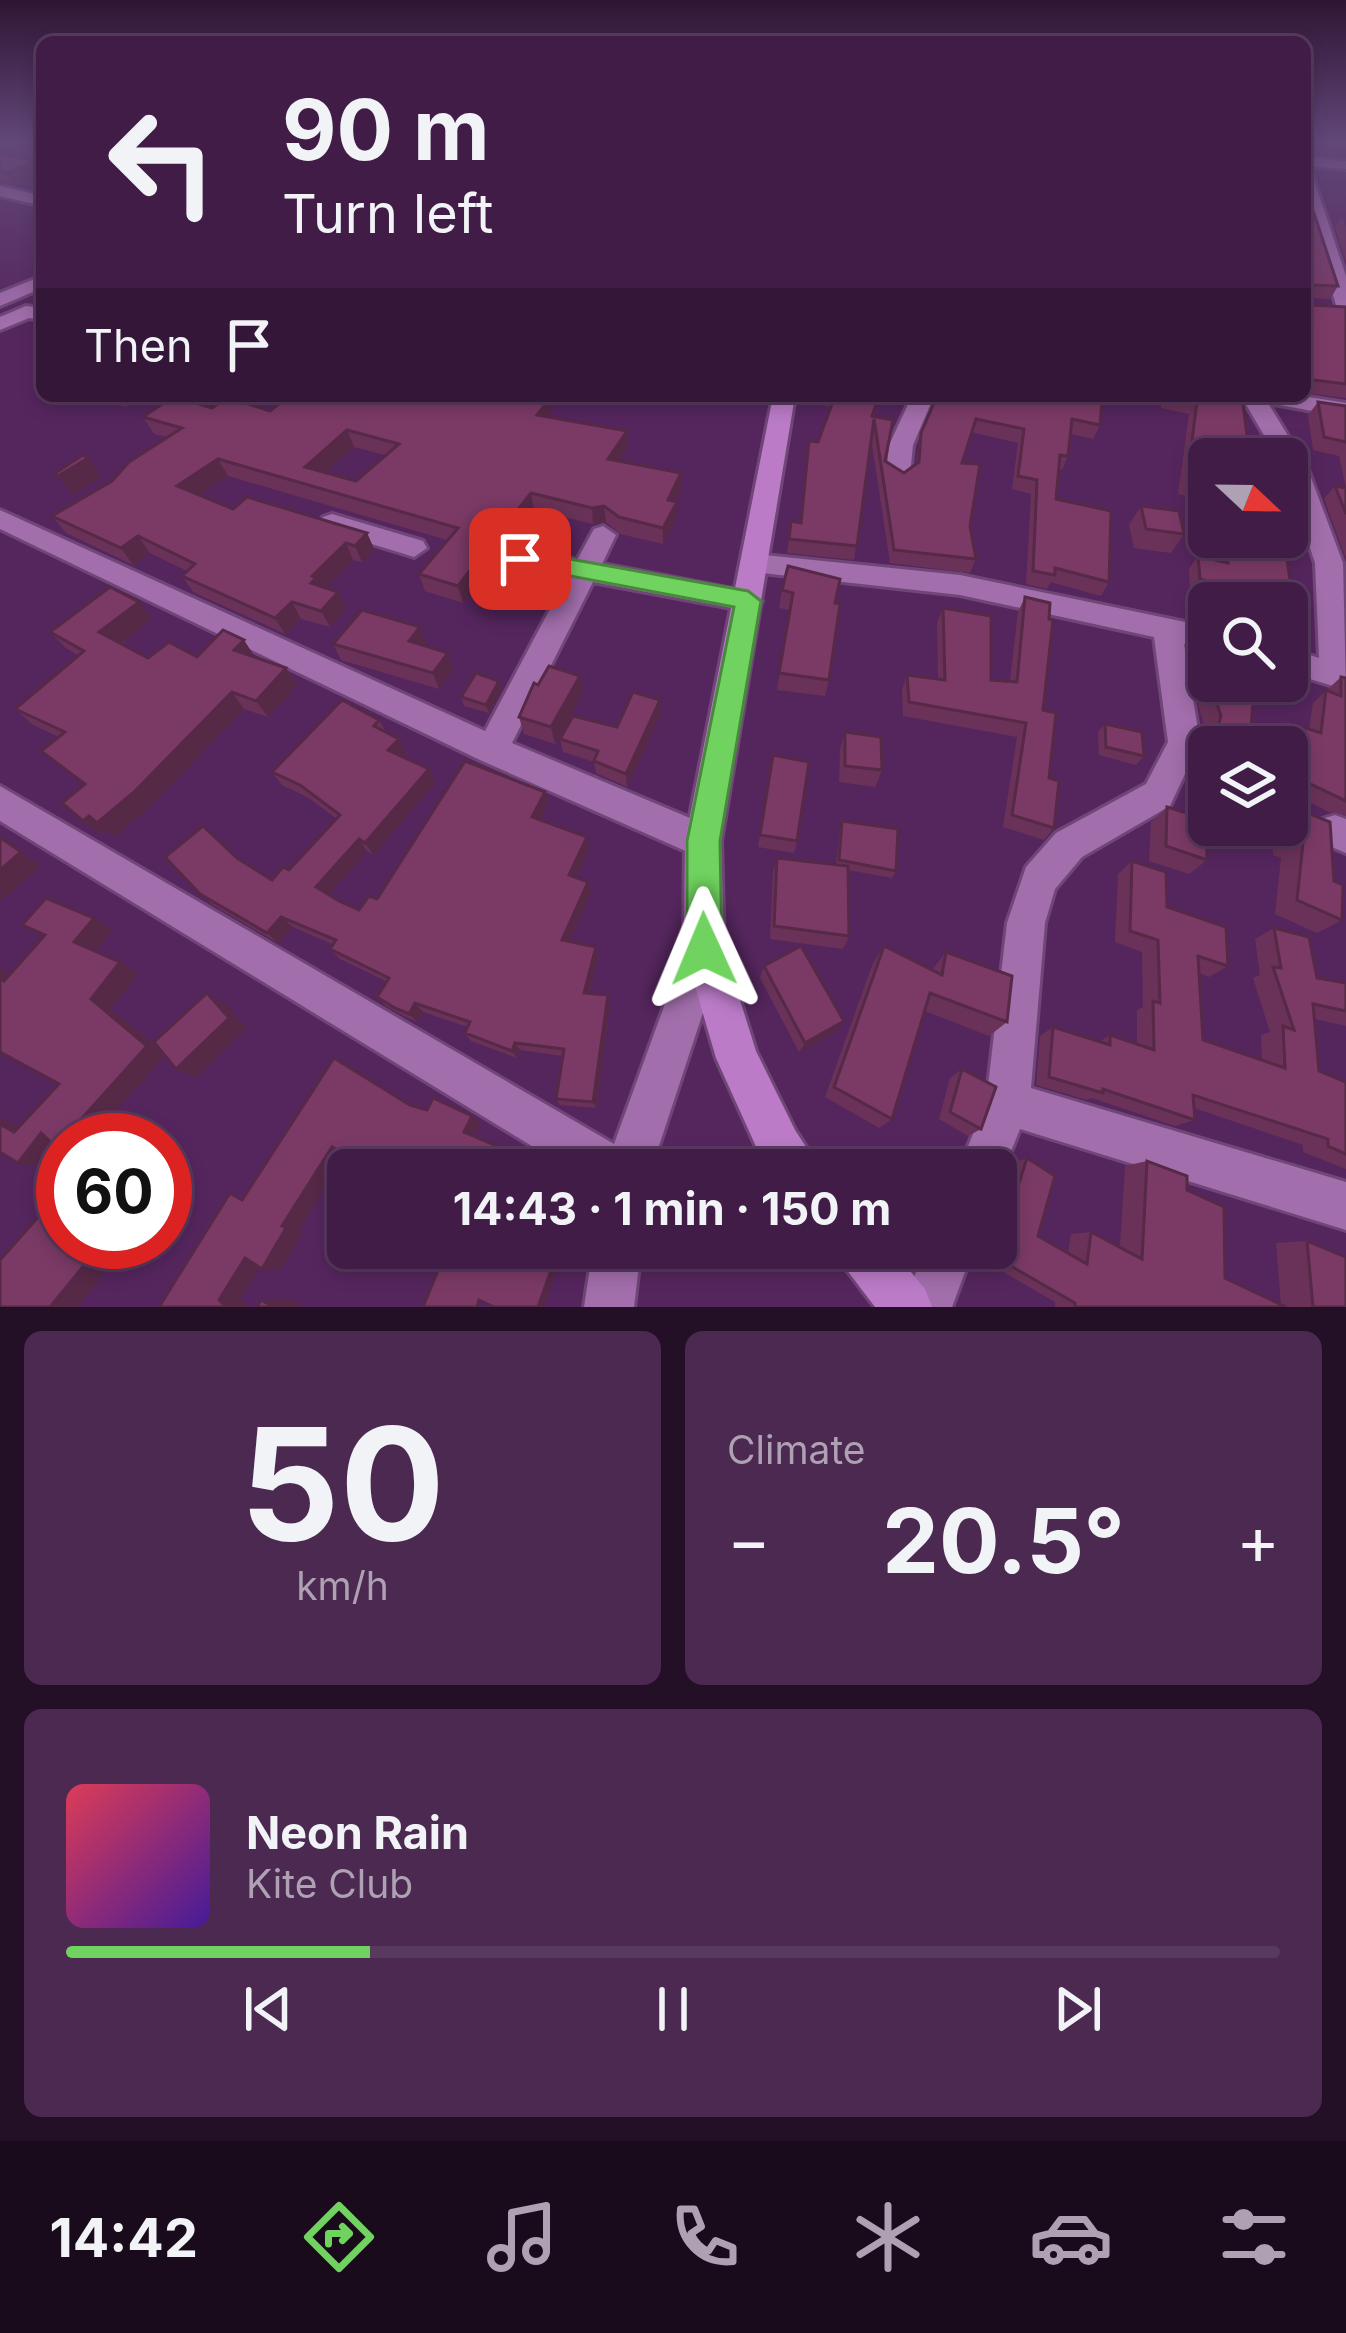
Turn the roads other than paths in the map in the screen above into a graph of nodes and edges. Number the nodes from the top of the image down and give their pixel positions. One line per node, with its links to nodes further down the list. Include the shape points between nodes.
1 (1317, 202): 4 (street)
2 (36, 283): 3 (street)
3 (0, 300)
4 (1346, 308): 5 (street)
5 (1322, 310)
6 (36, 313): 7 (street)
7 (0, 324)
8 (783, 402): 19 (main road)
9 (920, 402): 13 (street)
10 (1256, 402): 25 (street, via 1295,467 1329,563)
11 (1299, 402): 12 (street)
12 (1346, 410)
13 (898, 475)
14 (306, 516): 17 (street)
15 (0, 519): 26 (street, via 44,528)
16 (603, 535): 20 (street)
17 (414, 548)
18 (520, 559): 20 (street)
19 (754, 564): 21 (main road); 22 (street, via 960,585)
20 (584, 571): 21 (street); 26 (street)
21 (748, 601): 28 (main road)
22 (1167, 627): 23 (street); 30 (street, via 1184,742 1158,795 1070,845 1039,880)
23 (1188, 632)
24 (1308, 666): 25 (street)
25 (1340, 675)
26 (492, 750): 28 (street)
27 (0, 802): 31 (street)
28 (703, 841): 29 (main road)
29 (704, 949): 32 (street); 33 (main road, via 737,1058)
30 (1008, 1103): 34 (street); 35 (street)
31 (579, 1149)
32 (635, 1149)
33 (781, 1149)
34 (989, 1149)
35 (1346, 1206)
36 (614, 1269): 39 (street)
37 (877, 1269): 40 (main road)
38 (942, 1269): 41 (street)
39 (609, 1307)
40 (907, 1307)
41 (927, 1307)

